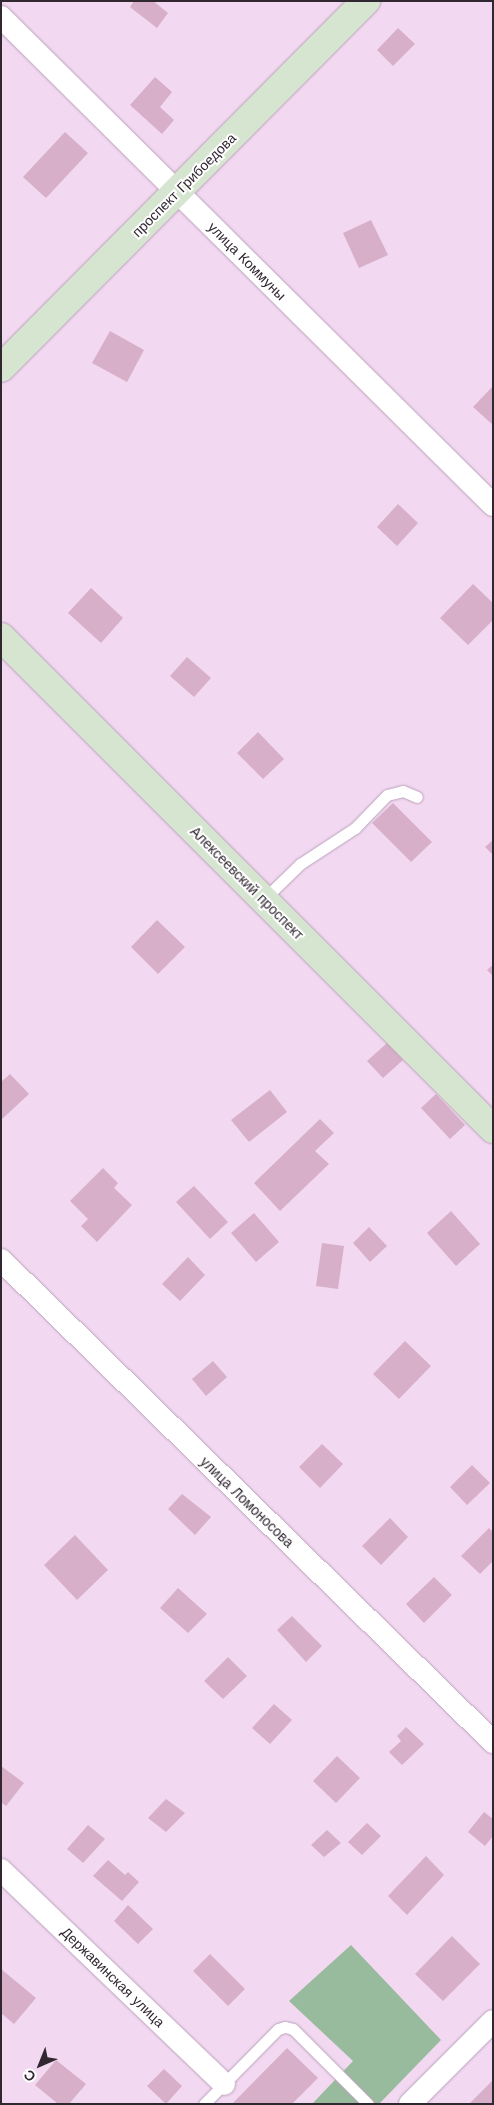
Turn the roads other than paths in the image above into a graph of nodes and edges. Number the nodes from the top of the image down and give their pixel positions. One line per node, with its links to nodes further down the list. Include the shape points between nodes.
1 (366, 1): 3 (street, проспект Грибоедова)
2 (1, 17): 3 (street, улица Коммуны)
3 (178, 192): 4 (street, проспект Грибоедова); 5 (street, улица Коммуны)
4 (1, 368)
5 (493, 505)
6 (1, 638): 8 (street, Алексеевский проспект)
7 (417, 797): 8 (lane, via 403,791 387,795 355,828 300,864)
8 (263, 900): 9 (street, Алексеевский проспект)
9 (493, 1129)
10 (1, 1260): 11 (street, улица Ломоносова)
11 (493, 1742)
12 (1, 1870): 14 (street, Державинская улица)
13 (493, 2021): 17 (street)
14 (224, 2084): 15 (lane); 16 (lane, via 278,2030 285,2027 293,2030)
15 (204, 2104)
16 (368, 2104)
17 (410, 2104)

